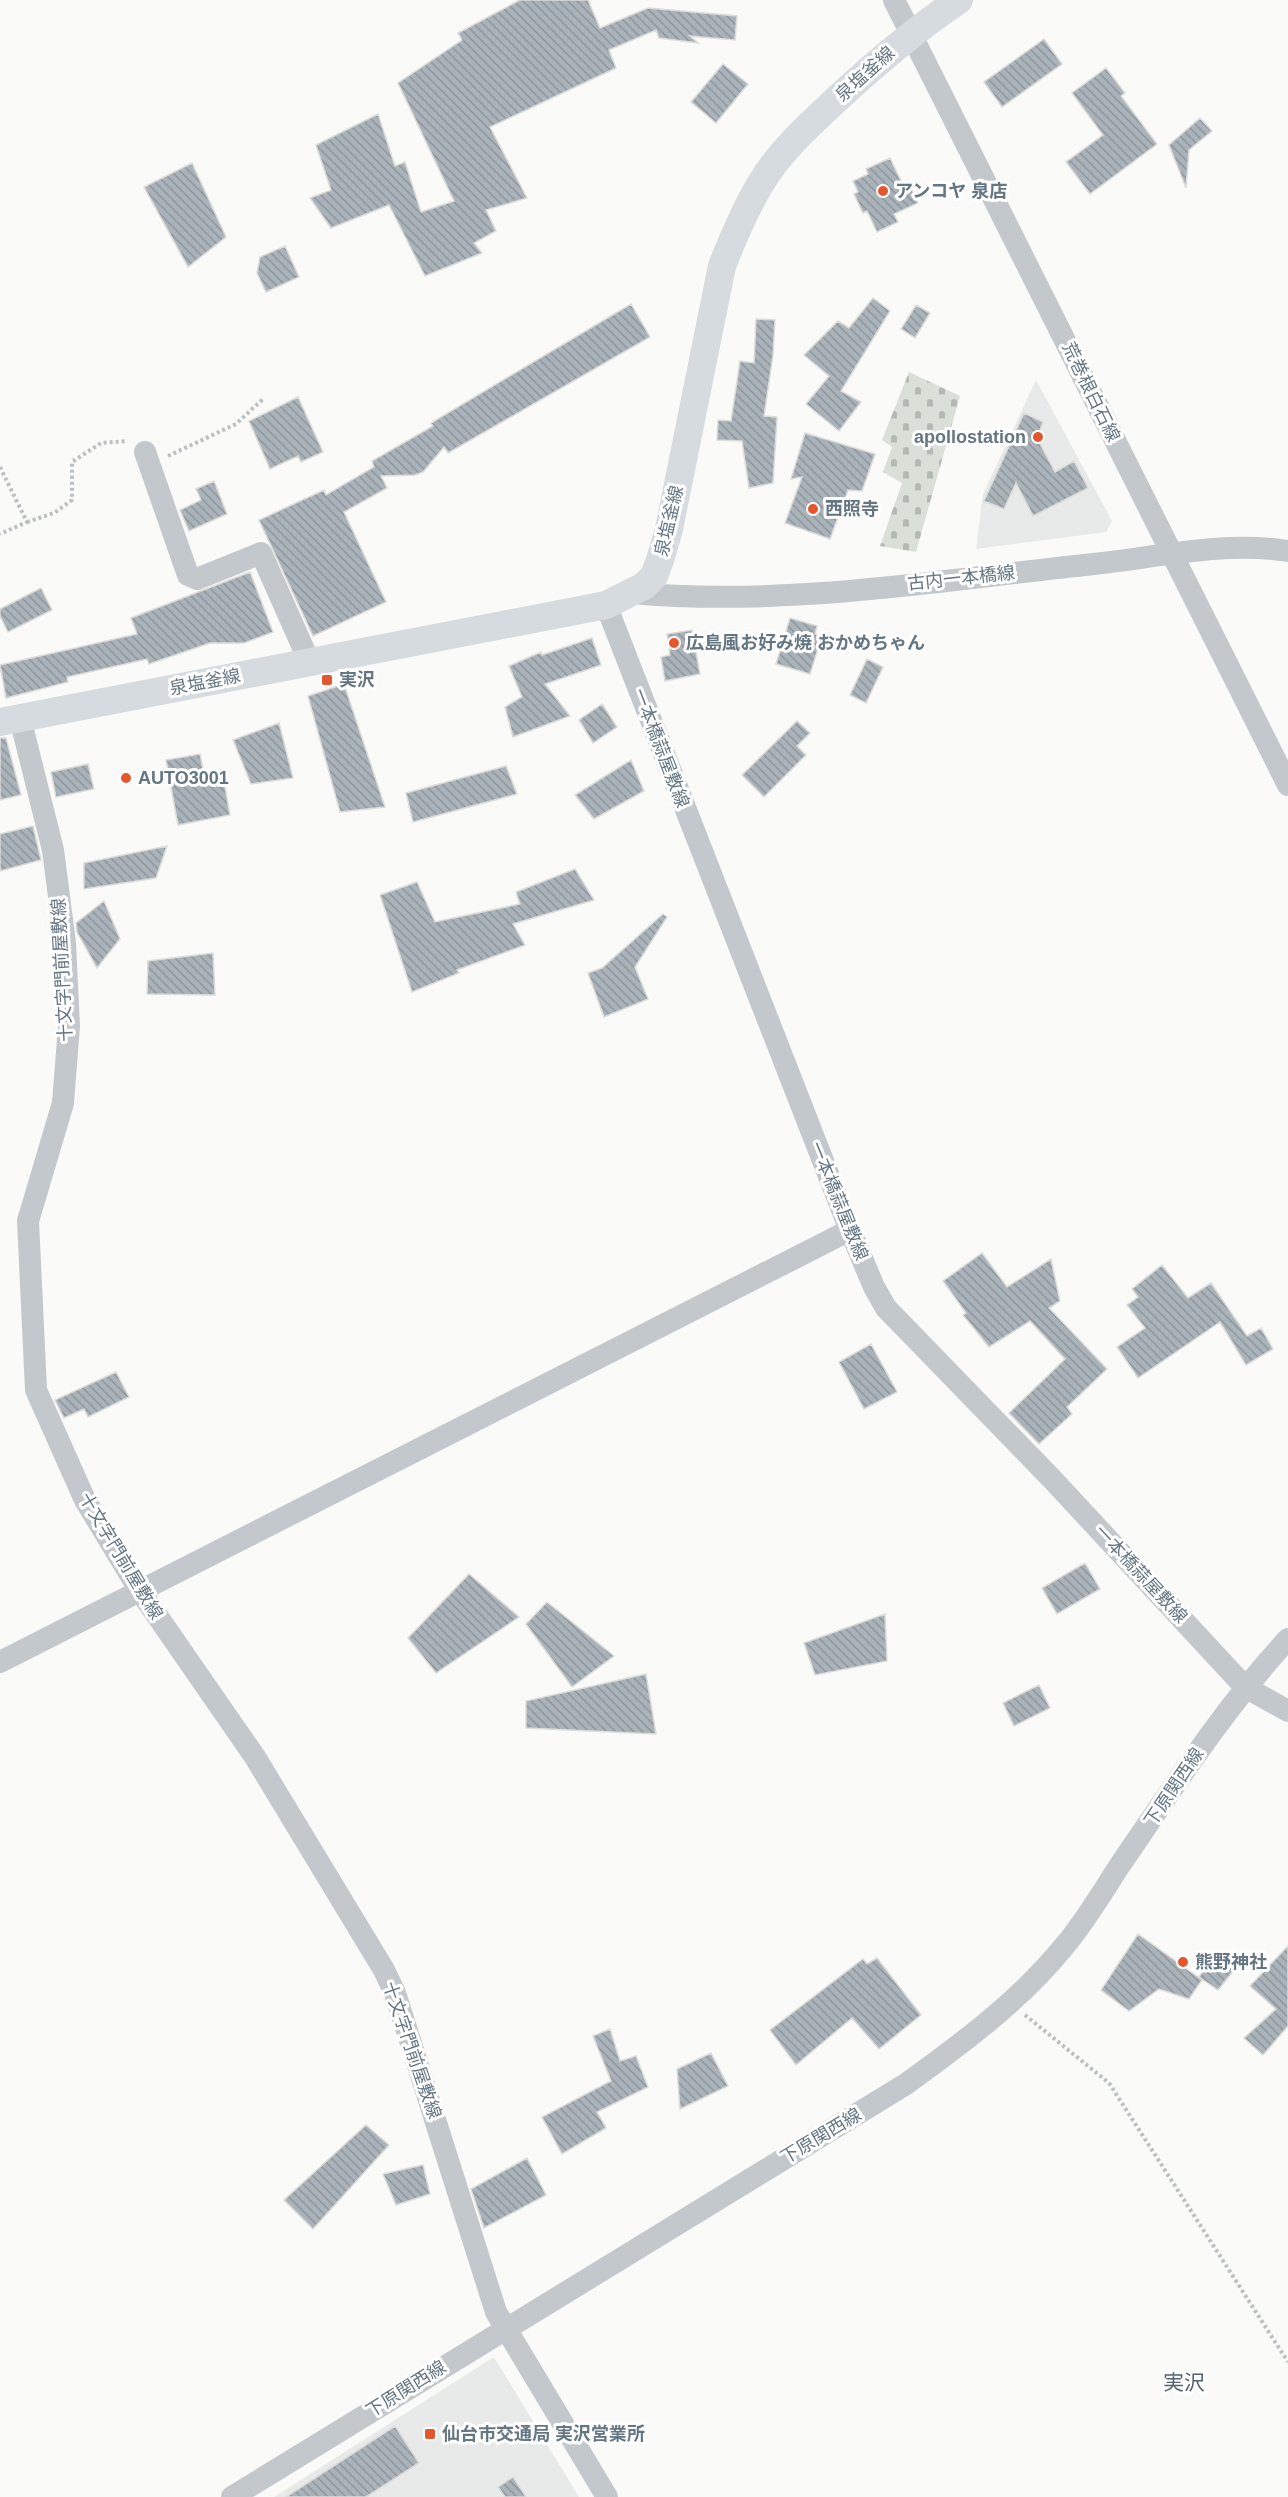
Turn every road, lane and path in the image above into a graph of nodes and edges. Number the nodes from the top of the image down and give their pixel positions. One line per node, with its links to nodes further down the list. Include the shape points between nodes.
1 (894, 0): 3 (street, 荒巻根白石線)
2 (959, 0): 3 (main road, 泉塩釜線)
3 (912, 33): 8 (street, 荒巻根白石線); 9 (main road, 泉塩釜線, via 789,146 761,182 738,226 722,266 669,529 654,576)
4 (145, 452): 11 (street, via 188,575 197,579 261,553)
5 (0, 467): 6 (path, via 27,522)
6 (0, 534)
7 (1288, 551): 8 (street, 古内一本橋線, via 1239,546)
8 (1172, 555): 9 (street, 古内一本橋線, via 789,597); 13 (street, 荒巻根白石線)
9 (632, 593): 10 (main road, 泉塩釜線)
10 (606, 605): 11 (main road, 泉塩釜線); 14 (street, 一本橋蒜屋敷線)
11 (309, 661): 12 (main road, 泉塩釜線)
12 (10, 720): 15 (street, 十文字門前屋敷線, via 53,850 65,943 69,1026 63,1102 28,1221 36,1390 85,1500)
13 (1288, 785)
14 (850, 1230): 15 (street); 18 (street, 一本橋蒜屋敷線, via 886,1308)
15 (140, 1591): 17 (street); 21 (street, 十文字門前屋敷線, via 255,1757 384,1970 395,1993 496,2312)
16 (1288, 1639): 18 (street, 下原関西線)
17 (0, 1662)
18 (1245, 1687): 19 (street, 一本橋蒜屋敷線); 20 (street, 下原関西線, via 1067,1944)
19 (1288, 1711)
20 (1010, 2003): 21 (street, 下原関西線, via 965,2042 906,2084); 22 (path, via 1109,2083)
21 (506, 2328): 23 (street, 下原関西線); 24 (street, 十文字門前屋敷線)
22 (1288, 2362)
23 (232, 2497)
24 (607, 2497)

